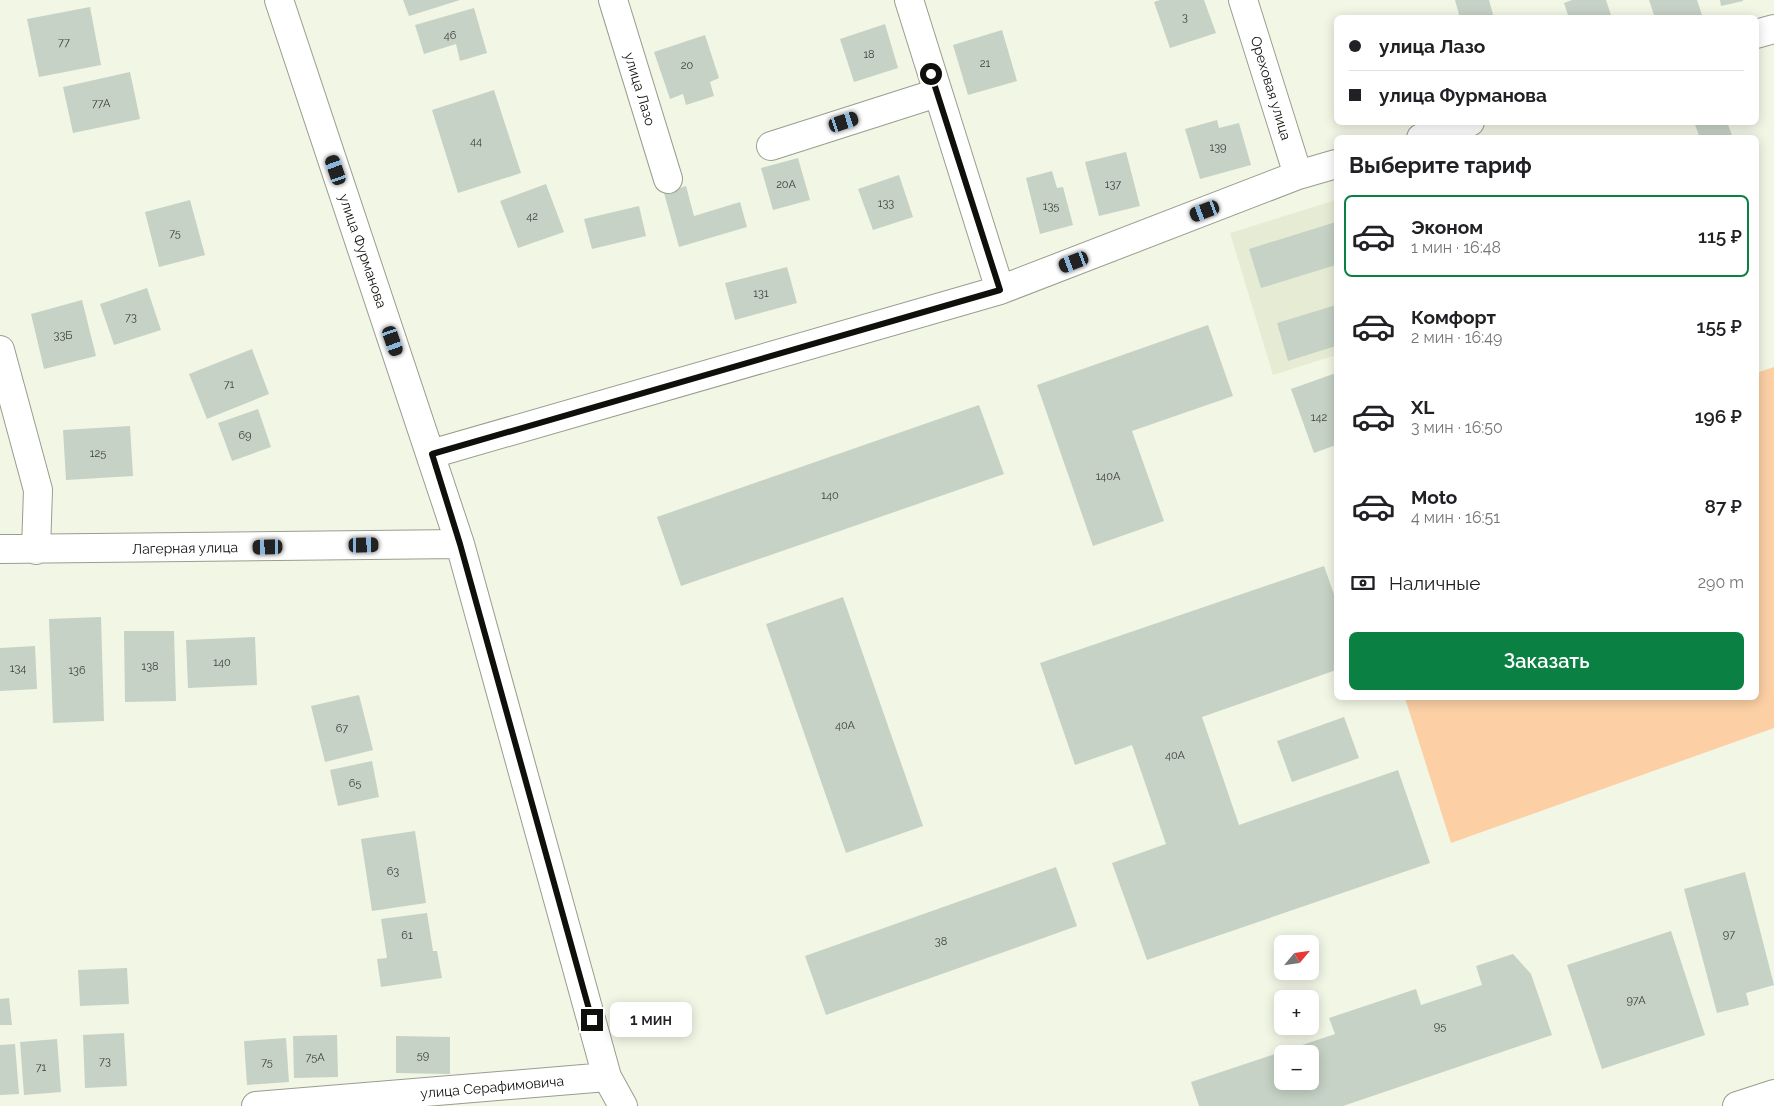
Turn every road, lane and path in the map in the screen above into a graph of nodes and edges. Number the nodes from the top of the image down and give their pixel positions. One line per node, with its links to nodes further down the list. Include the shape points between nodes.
1 (279, 0): 16 (street, улица Фурманова)
2 (613, 0): 13 (street, улица Лазо)
3 (909, 0): 7 (street)
4 (1243, 0): 12 (street, Ореховая улица)
5 (1774, 29): 6 (street)
6 (1759, 33)
7 (937, 93): 10 (street); 14 (street)
8 (1461, 125): 9 (street)
9 (1431, 135)
10 (770, 146)
11 (1334, 165): 12 (street)
12 (1298, 176): 14 (street)
13 (668, 179)
14 (1000, 290): 16 (street)
15 (0, 350): 19 (street, via 38,490)
16 (432, 454): 17 (street, улица Фурманова)
17 (460, 544): 19 (street, Лагерная улица); 20 (street, улица Фурманова)
18 (0, 549): 19 (street, Лагерная улица)
19 (36, 550)
20 (608, 1077): 22 (street, улица Серафимовича); 23 (street, улица Фурманова)
21 (1774, 1094): 24 (street)
22 (256, 1106)
23 (623, 1106)
24 (1736, 1106)

